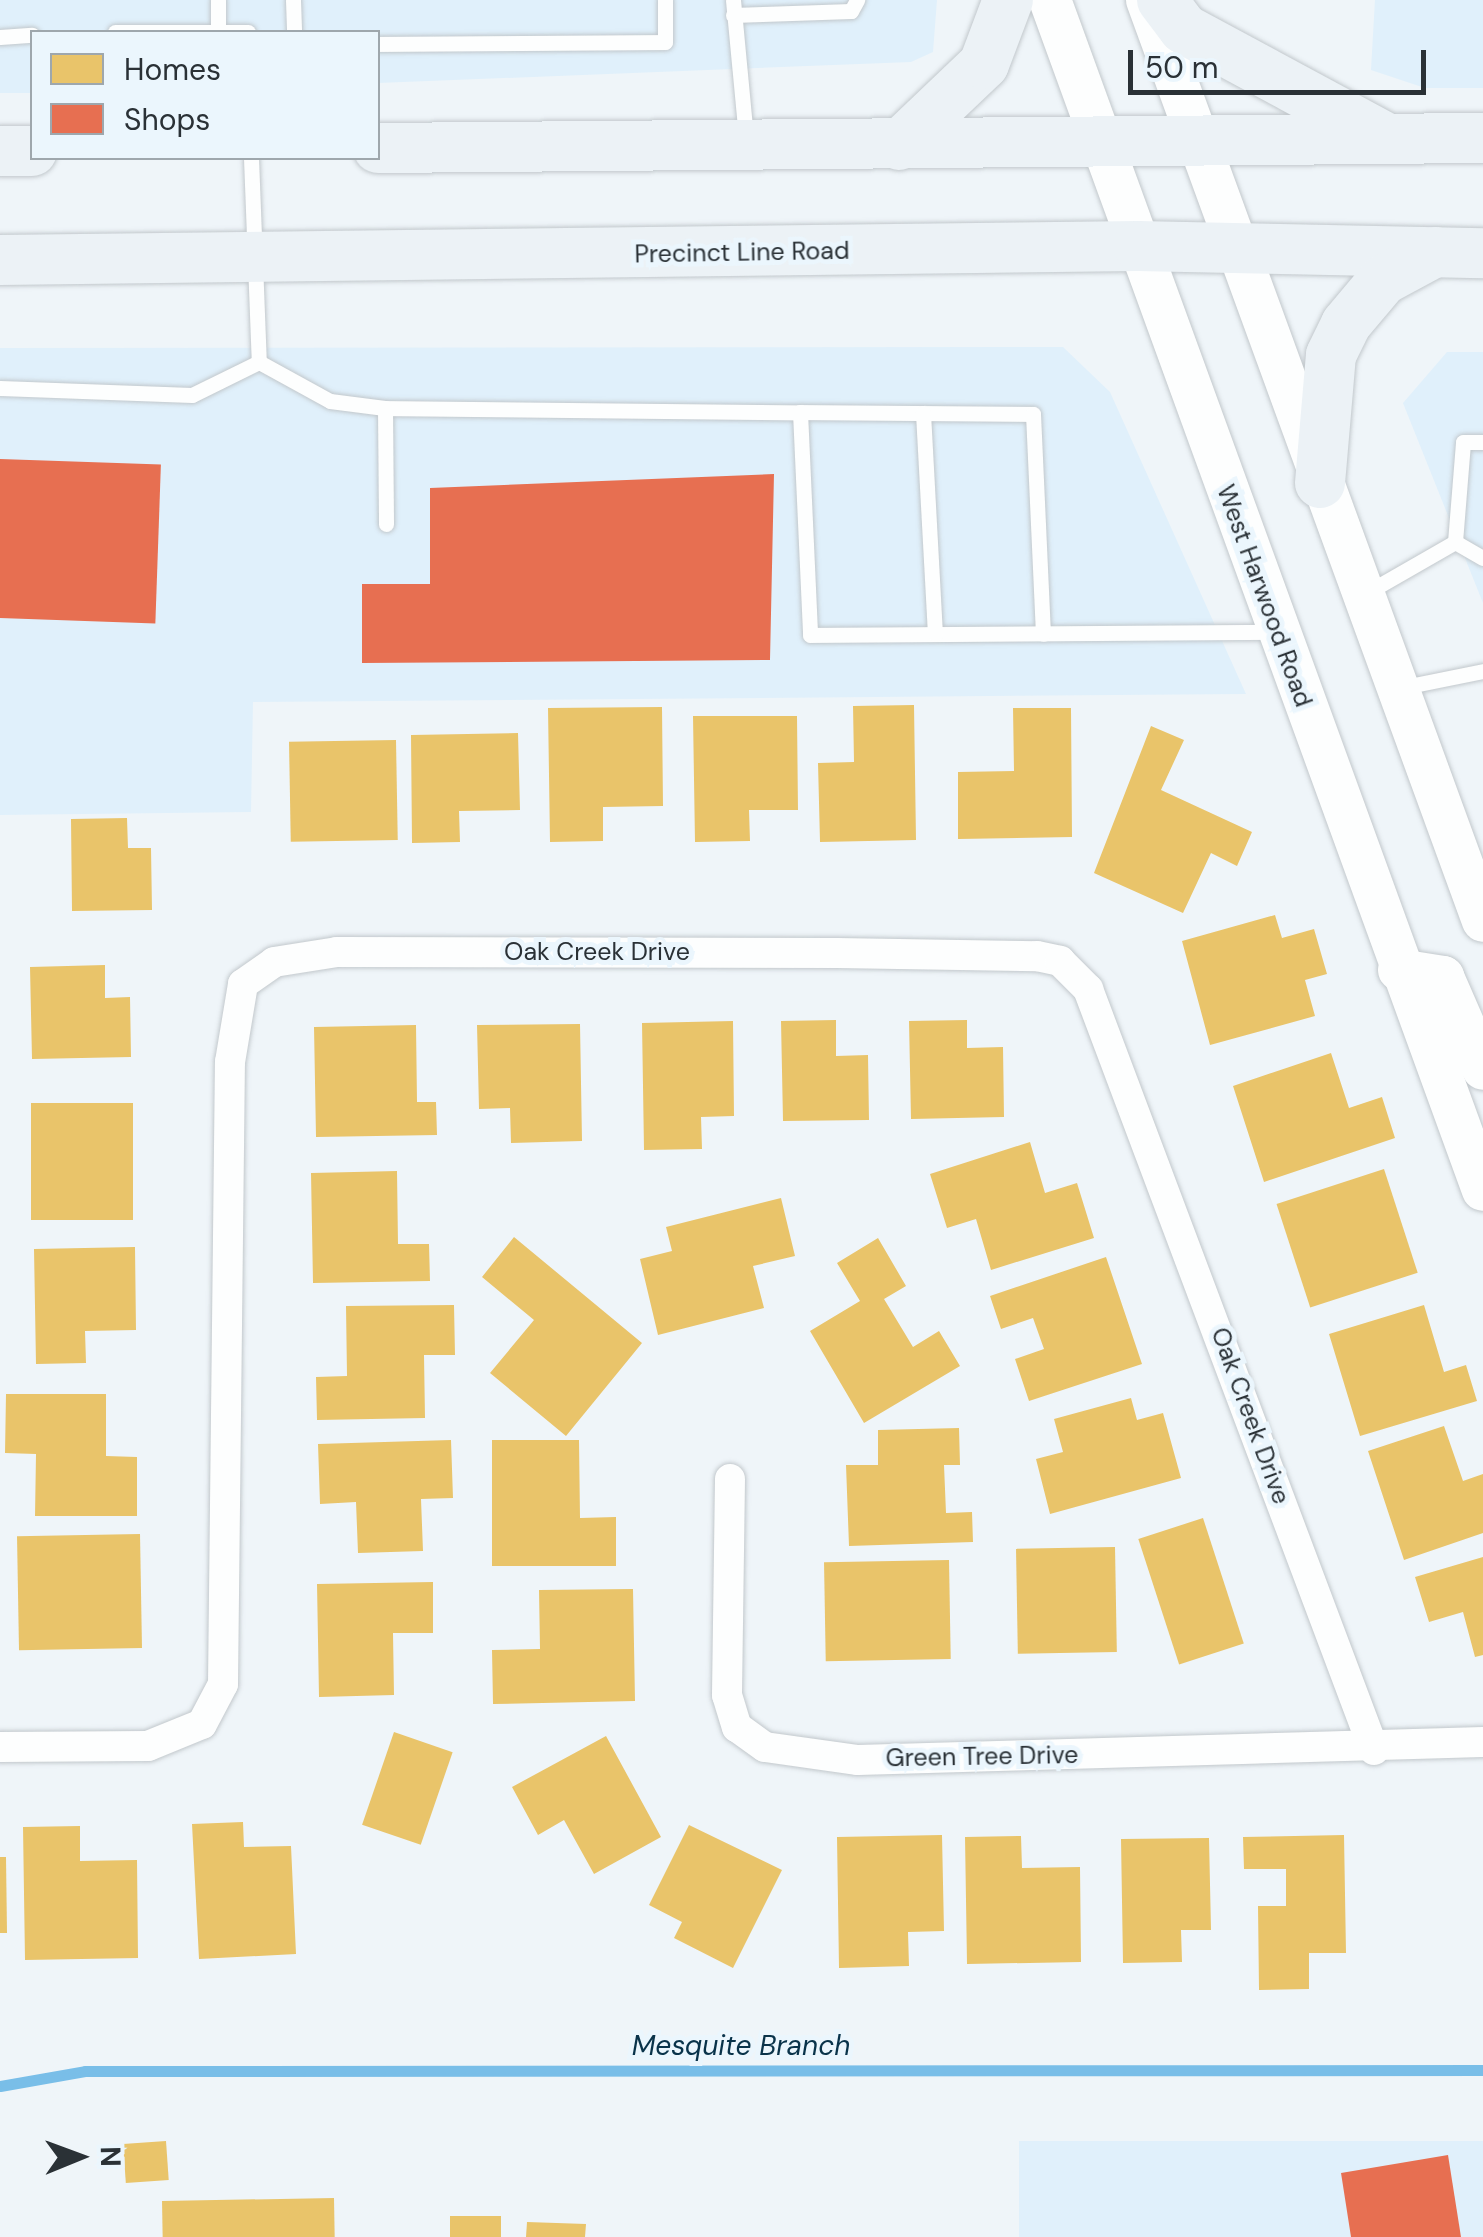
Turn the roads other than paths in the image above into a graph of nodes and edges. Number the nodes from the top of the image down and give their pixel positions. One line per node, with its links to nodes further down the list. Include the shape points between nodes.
1 (218, 0): 10 (lane)
2 (293, 0): 13 (lane)
3 (665, 0): 16 (lane, via 665,42)
4 (856, 0): 9 (lane, via 851,10)
5 (1008, 0): 21 (main road, via 984,64)
6 (1050, 0): 18 (main road, West Harwood Road)
7 (1146, 0): 20 (main road)
8 (1162, 0): 19 (main road, via 1184,28)
9 (733, 7): 22 (lane)
10 (218, 29): 11 (lane); 12 (lane)
11 (183, 30)
12 (236, 30)
13 (294, 30)
14 (30, 36): 15 (lane)
15 (0, 37)
16 (380, 44)
17 (1483, 138): 19 (main road)
18 (1100, 139): 20 (main road); 21 (main road); 27 (main road, West Harwood Road)
19 (1387, 139): 20 (main road)
20 (1195, 140): 28 (main road)
21 (899, 144): 22 (main road)
22 (747, 146): 23 (main road)
23 (380, 148)
24 (0, 151): 25 (main road)
25 (30, 151)
26 (251, 160): 30 (lane)
27 (1138, 246): 28 (main road, Precinct Line Road); 30 (main road, Precinct Line Road); 43 (main road, West Harwood Road)
28 (1232, 247): 29 (main road, Precinct Line Road); 38 (main road)
29 (1459, 252): 38 (main road, via 1383,280 1346,324 1332,355)
30 (254, 258): 31 (main road, Precinct Line Road); 32 (lane)
31 (0, 260)
32 (259, 362): 33 (lane, via 192,394); 34 (lane, via 330,400)
33 (0, 388)
34 (385, 408): 35 (lane); 39 (lane)
35 (800, 412): 36 (lane); 44 (lane, via 810,635)
36 (923, 413): 44 (lane); 45 (lane, via 1033,414)
37 (1483, 442): 40 (lane, via 1462,442)
38 (1320, 483): 42 (main road)
39 (386, 524)
40 (1455, 542): 41 (lane); 42 (lane)
41 (1483, 558)
42 (1362, 595): 47 (main road)
43 (1276, 632): 45 (lane); 49 (main road, West Harwood Road)
44 (935, 634): 45 (lane)
45 (1043, 634)
46 (1483, 672): 47 (lane)
47 (1396, 688): 48 (main road)
48 (1483, 921)
49 (1400, 970): 50 (main road, via 1443,978); 51 (main road, West Harwood Road)
50 (1483, 1069)
51 (1483, 1190)
52 (730, 1479): 55 (street, Green Tree Drive, via 727,1695 737,1727 765,1747 858,1760)
53 (1483, 1742): 55 (street, Green Tree Drive)
54 (0, 1747): 55 (street, Oak Creek Drive, via 148,1746 202,1724 223,1684 230,1062 242,984 274,962 337,952 837,952 1037,956 1060,962 1088,989)
55 (1374, 1750)

